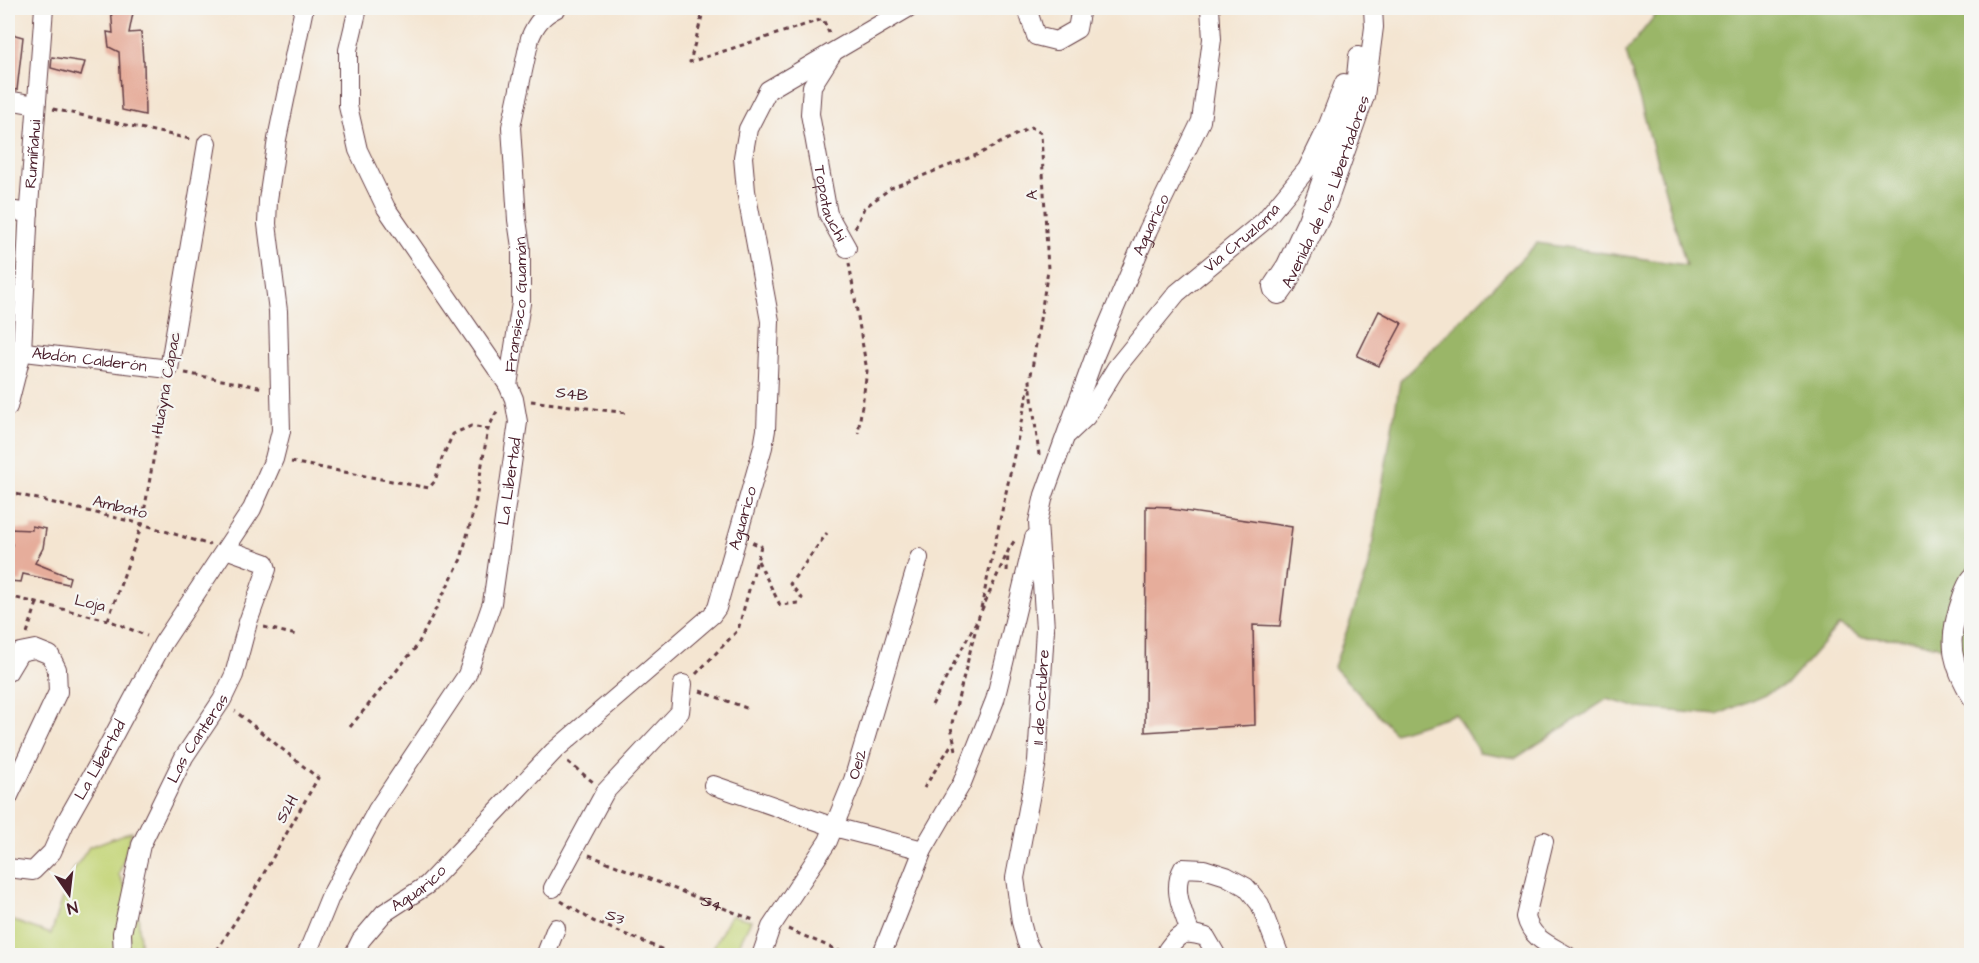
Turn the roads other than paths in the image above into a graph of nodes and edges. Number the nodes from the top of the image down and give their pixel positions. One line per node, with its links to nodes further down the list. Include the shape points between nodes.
1 (44, 8): 13 (street, Rumiñahui)
2 (304, 8): 24 (street, La Libertad, via 268,200 267,224 278,311 281,431 274,459 252,509)
3 (358, 8): 20 (street, La Libertad, via 348,51 348,106 358,150 386,208)
4 (557, 8): 20 (street, Fransisco Guamán, via 546,14 530,38 512,127 521,303)
5 (908, 8): 10 (street, Aguarico)
6 (1027, 8): 7 (street, via 1036,36 1056,41 1077,29)
7 (1081, 8)
8 (1210, 8): 22 (street, Aguarico, via 1212,39 1201,121 1148,230)
9 (1372, 8): 11 (street, Via Cruzloma); 11 (street, Avenida de los Libertadores, via 1374,27 1365,96 1328,202 1286,287 1278,295 1272,286 1307,220 1355,87)
10 (836, 49): 17 (street, Topatauchi, via 812,86 810,114 828,214); 41 (street, Aguarico, via 768,90 748,129 743,157 746,191 770,321 766,430 717,608 554,751 427,885 384,913)
11 (1358, 56): 22 (street, Via Cruzloma, via 1306,169 1264,221 1177,293 1116,368 1086,417)
12 (8, 100): 13 (street)
13 (36, 105): 16 (street, Rumiñahui)
14 (207, 143): 19 (street, Huayna Cápac)
15 (8, 210): 16 (street)
16 (29, 213): 18 (street, Rumiñahui)
17 (847, 248)
18 (15, 351): 19 (street, Abdón Calderón); 21 (street, Rumiñahui)
19 (169, 369)
20 (511, 392): 40 (street, La Libertad, via 518,422 492,603 467,675 377,810 330,897)
21 (8, 407)
22 (1065, 437): 23 (street, 11 de Octubre)
23 (1038, 522): 34 (street, via 995,700 962,783); 45 (street, 11 de Octubre, via 1045,629 1037,761 1015,878 1021,922)
24 (226, 549): 35 (street, La Libertad, via 163,643 52,852 33,871); 39 (street, Las Canteras, via 265,563 267,569 234,675 184,757 141,844 122,933)
25 (919, 558): 32 (street, Oe12, via 853,780)
26 (1971, 577): 29 (street, via 1954,621 1952,649 1959,677)
27 (8, 672): 31 (street, via 20,652 35,649 50,655 57,669 58,692)
28 (683, 684): 36 (street, via 680,712 605,792)
29 (1971, 698)
30 (713, 785): 32 (street)
31 (8, 798)
32 (834, 827): 34 (street); 43 (street, Oe12, via 771,927)
33 (1544, 841): 49 (street, via 1526,917 1534,935)
34 (923, 850): 44 (street)
35 (8, 868)
36 (552, 888)
37 (556, 928): 42 (street)
38 (1190, 932): 46 (street, via 1178,936); 47 (street, via 1206,937); 48 (street, via 1178,894 1178,878 1183,868 1204,869 1246,887 1260,904)
39 (123, 956)
40 (306, 956)
41 (353, 956)
42 (545, 956)
43 (761, 956)
44 (881, 956)
45 (1034, 956)
46 (1167, 956)
47 (1217, 956)
48 (1280, 956)
49 (1568, 956)

